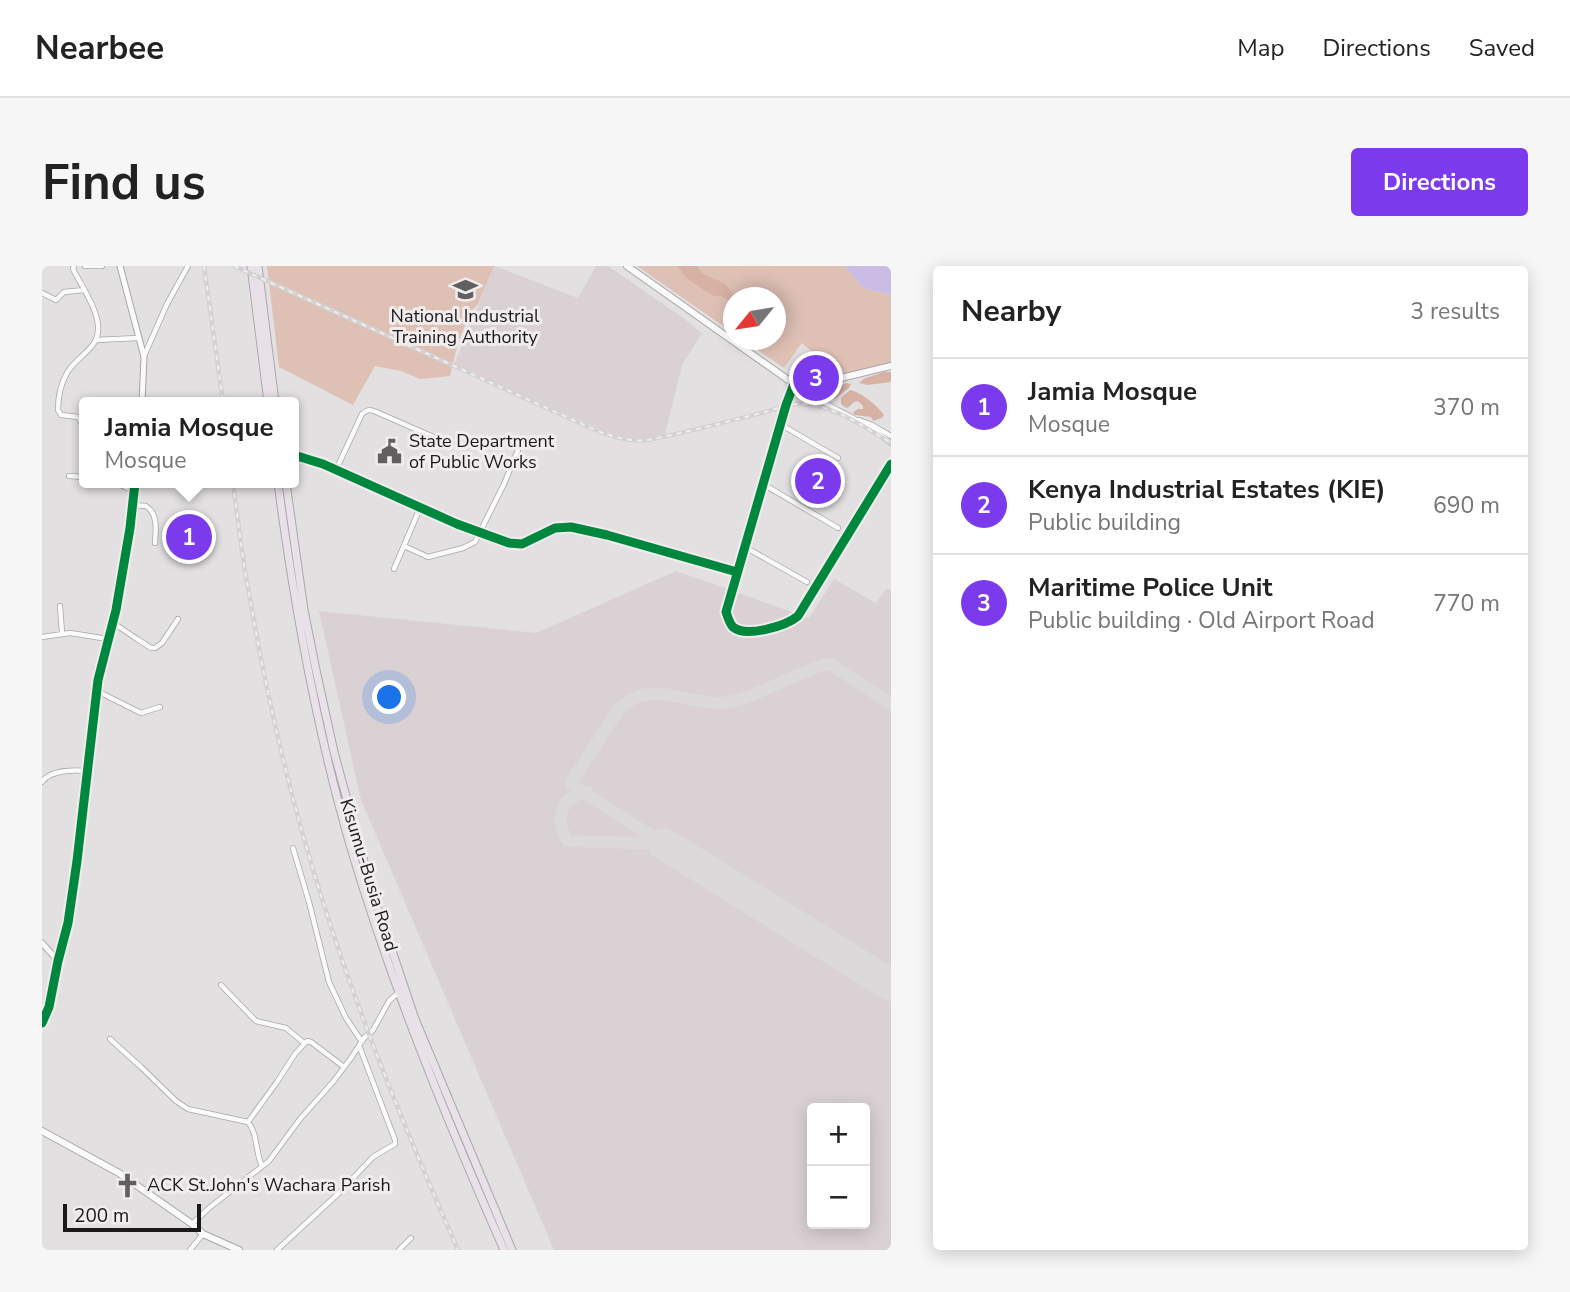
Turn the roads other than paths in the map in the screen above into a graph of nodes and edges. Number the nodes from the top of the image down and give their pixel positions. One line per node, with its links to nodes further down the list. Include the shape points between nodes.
1 (74, 266): 9 (street)
2 (85, 266): 3 (street)
3 (102, 266)
4 (120, 266): 11 (street)
5 (188, 266): 13 (street)
6 (251, 266): 18 (highway)
7 (258, 266): 19 (highway)
8 (627, 266): 15 (main road)
9 (84, 290): 10 (street, via 64,292 56,300); 12 (street, via 97,316)
10 (42, 293)
11 (138, 338): 12 (street); 13 (street)
12 (96, 340): 20 (street, via 67,372 59,393 59,413)
13 (144, 357): 17 (street)
14 (891, 366): 16 (main road)
15 (794, 384): 16 (main road); 22 (street)
16 (808, 386): 21 (street, via 818,399)
17 (142, 397)
18 (267, 397)
19 (274, 397)
20 (79, 418)
21 (854, 419): 23 (street); 25 (street)
22 (780, 424): 28 (street); 33 (street)
23 (891, 436)
24 (438, 439): 30 (street, via 366,411)
25 (891, 443)
26 (518, 450): 42 (street)
27 (299, 456): 30 (street)
28 (838, 458)
29 (891, 464): 47 (street, via 793,620 750,632 734,628 726,612)
30 (336, 470): 40 (street)
31 (69, 477): 32 (street)
32 (79, 477)
33 (763, 484): 41 (street); 45 (street)
34 (127, 488): 38 (street)
35 (134, 488): 38 (street)
36 (279, 488): 63 (highway, Kisumu-Busia Road, via 296,609 327,758)
37 (287, 488): 80 (highway, Kisumu-Busia Road, via 316,670 372,891 415,1019)
38 (134, 491): 39 (street)
39 (133, 506): 43 (street, via 146,506 154,513); 51 (street)
40 (420, 508): 42 (street); 44 (street)
41 (838, 528)
42 (480, 533): 44 (street, via 475,542 434,556); 47 (street, via 522,544 555,528 571,527)
43 (155, 543)
44 (404, 546): 46 (street)
45 (745, 547): 47 (street); 48 (street)
46 (394, 569)
47 (737, 572)
48 (807, 582)
49 (60, 606): 52 (street)
50 (178, 619): 51 (street, via 155,648)
51 (113, 622): 54 (street)
52 (62, 633): 53 (street); 54 (street)
53 (42, 637)
54 (108, 639): 55 (street)
55 (97, 691): 56 (street, via 141,713); 57 (street)
56 (160, 707)
57 (87, 771): 58 (street, via 54,774); 61 (street, via 70,913)
58 (42, 782)
59 (293, 848): 67 (street, via 330,982)
60 (42, 943): 61 (street)
61 (58, 961): 64 (street)
62 (221, 985): 66 (street, via 256,1021 286,1028)
63 (398, 993): 67 (street, via 388,1001); 79 (highway, Kisumu-Busia Road)
64 (42, 1023)
65 (110, 1039): 69 (street, via 188,1109)
66 (304, 1043): 68 (street, via 311,1042); 69 (street)
67 (361, 1045): 68 (street); 77 (street, via 395,1144 373,1157)
68 (345, 1067): 71 (street)
69 (248, 1122): 71 (street)
70 (42, 1131): 72 (main road, via 119,1173)
71 (262, 1166): 72 (street)
72 (192, 1224): 73 (main road)
73 (203, 1234): 75 (street); 76 (main road)
74 (411, 1238): 78 (street)
75 (190, 1250)
76 (239, 1250)
77 (277, 1250)
78 (399, 1250)
79 (504, 1250)
80 (512, 1250)

